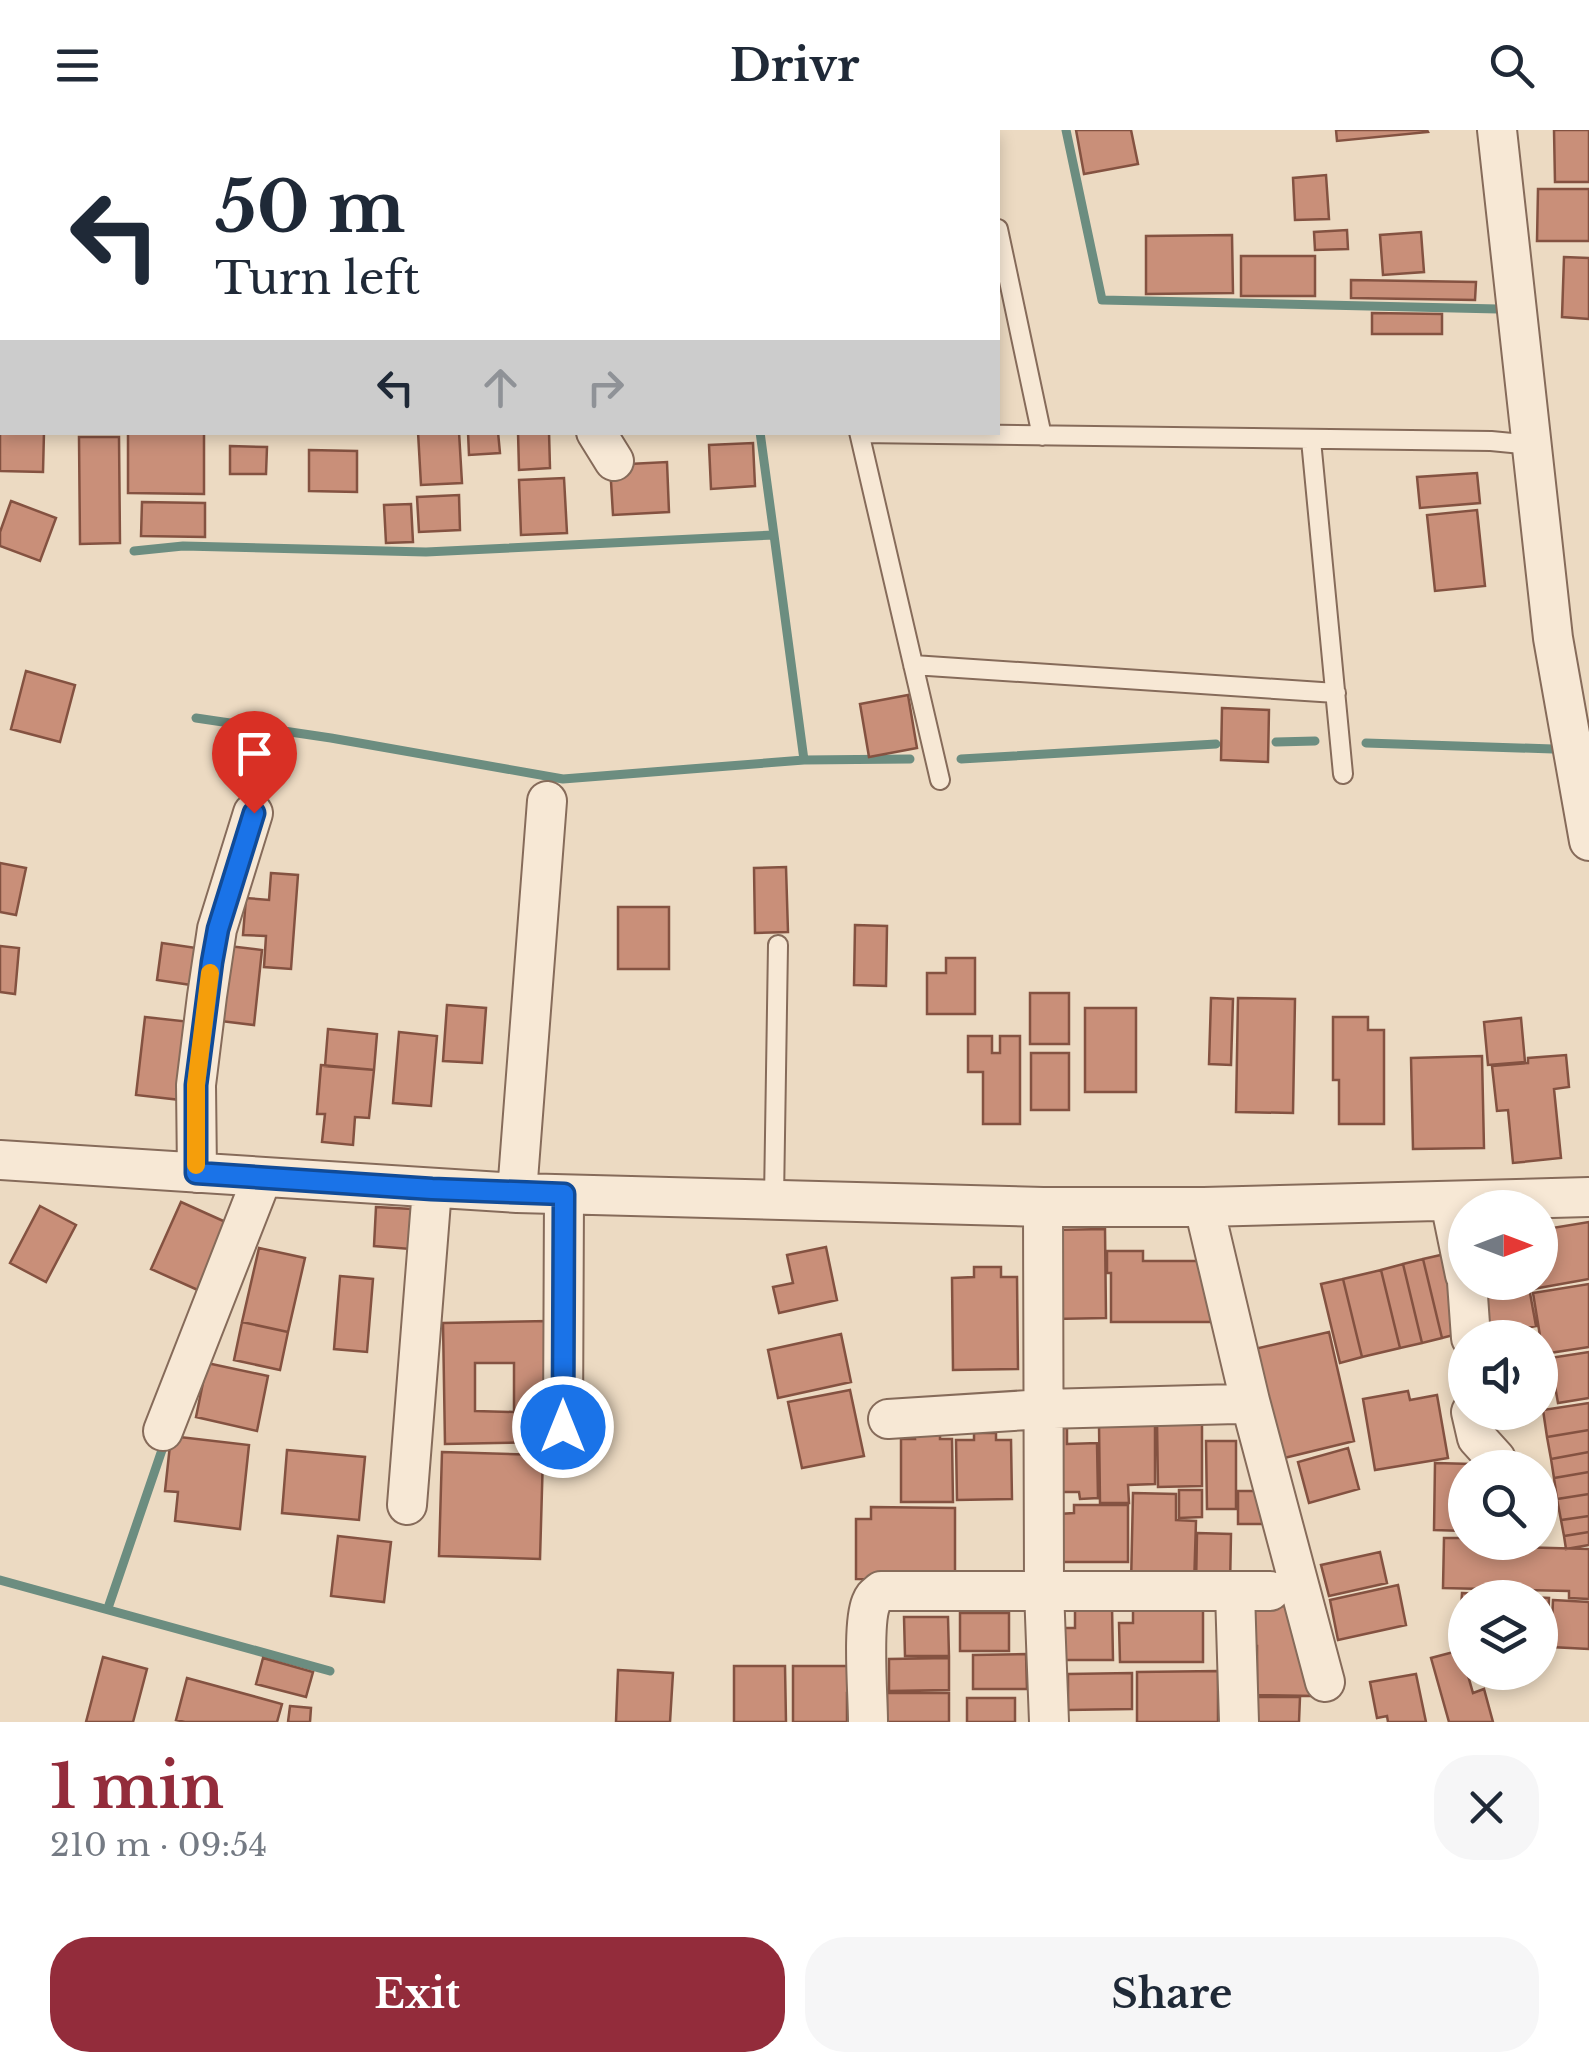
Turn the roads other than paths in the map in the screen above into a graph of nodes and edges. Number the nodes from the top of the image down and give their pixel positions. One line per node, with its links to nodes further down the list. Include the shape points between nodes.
1 (1497, 130): 7 (street)
2 (1000, 238): 5 (lane)
3 (859, 435): 8 (lane)
4 (981, 435): 5 (lane)
5 (1042, 436): 6 (lane)
6 (1311, 440): 7 (lane); 9 (lane)
7 (1532, 445): 14 (street, via 1553,638)
8 (913, 665): 9 (lane); 11 (lane)
9 (1336, 694): 10 (lane)
10 (1343, 774)
11 (940, 780)
12 (547, 801): 20 (street)
13 (254, 813): 17 (street, via 212,962 196,1085)
14 (1589, 841)
15 (778, 945): 24 (lane)
16 (0, 1160): 17 (street)
17 (196, 1173): 18 (street)
18 (262, 1178): 19 (street); 32 (street)
19 (432, 1189): 20 (street); 33 (street)
20 (518, 1193): 21 (street)
21 (564, 1194): 24 (street); 31 (street)
22 (1589, 1197): 23 (street)
23 (1558, 1198)
24 (774, 1199): 26 (street)
25 (1448, 1202): 27 (street)
26 (1043, 1207): 27 (street); 29 (street)
27 (1204, 1207): 35 (street)
28 (1237, 1404): 29 (street)
29 (1044, 1408): 30 (street); 34 (street)
30 (888, 1419)
31 (563, 1427)
32 (163, 1431)
33 (407, 1504)
34 (1044, 1590): 36 (street, via 876,1594 868,1622); 37 (street); 38 (street, via 1252,1592)
35 (1326, 1682)
36 (868, 1722)
37 (1049, 1722)
38 (1240, 1722)

